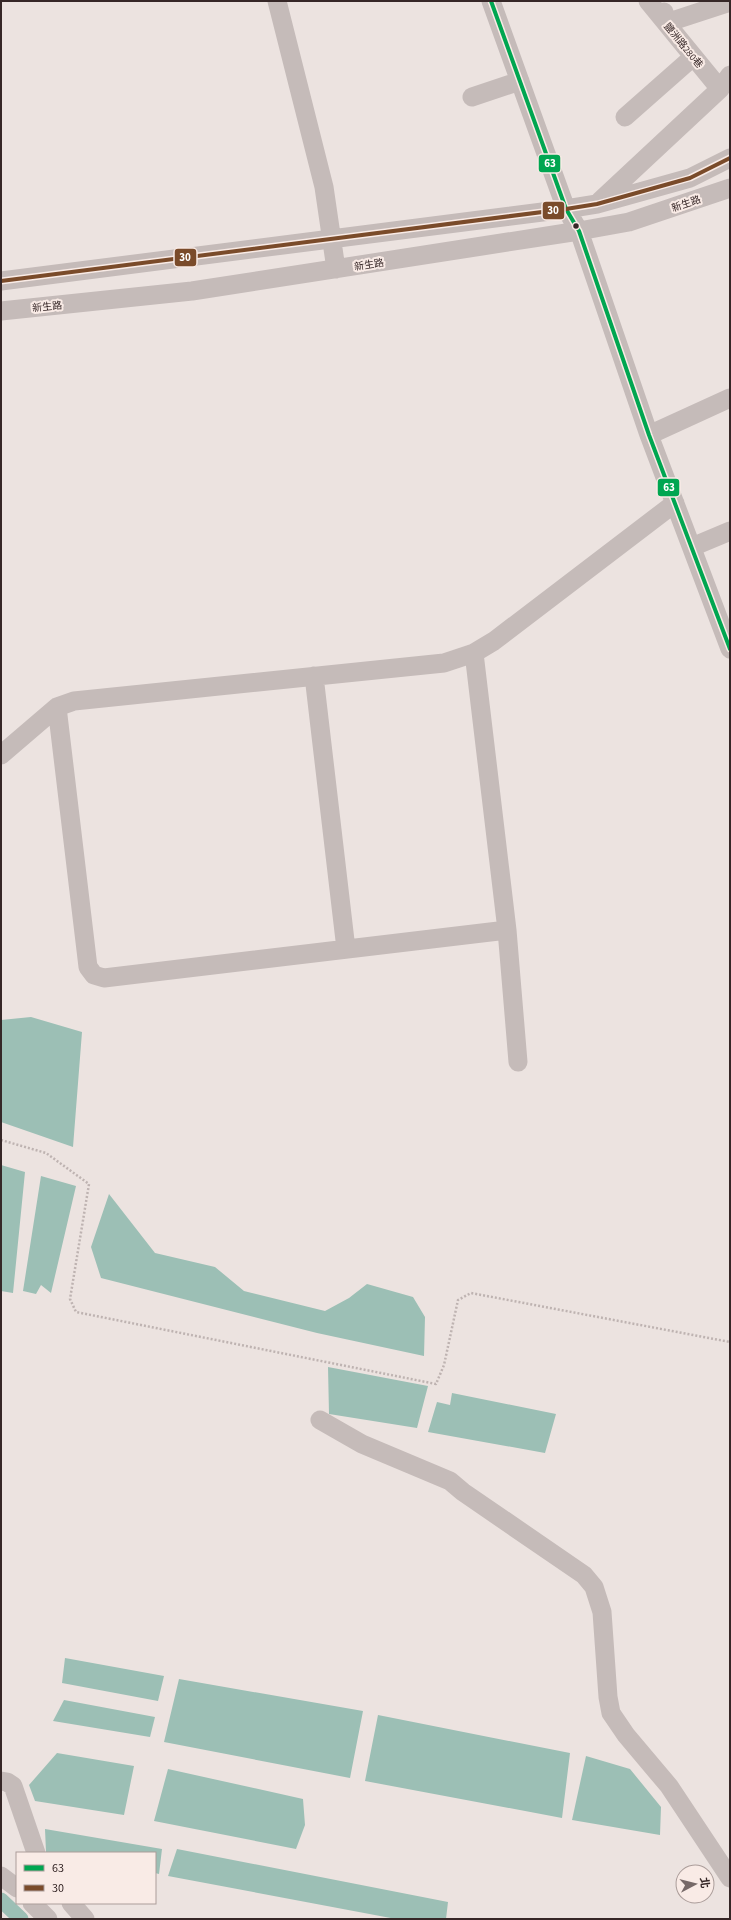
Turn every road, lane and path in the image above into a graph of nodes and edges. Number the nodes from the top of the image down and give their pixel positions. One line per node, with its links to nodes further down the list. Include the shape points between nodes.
1 (277, 1): 17 (street, via 323,180)
2 (491, 1): 8 (street)
3 (648, 1): 6 (street, 鹽洲路280巷)
4 (662, 1): 6 (street)
5 (730, 2): 6 (street)
6 (666, 23): 7 (street, 鹽洲路280巷)
7 (693, 57): 9 (street, 鹽洲路280巷); 11 (street)
8 (520, 81): 10 (street); 15 (street)
9 (725, 82): 14 (street)
10 (472, 97)
11 (625, 117)
12 (730, 158): 14 (street, via 690,178)
13 (730, 188): 16 (street, 新生路, via 629,222)
14 (597, 204): 15 (street)
15 (566, 210): 16 (street); 17 (street)
16 (579, 232): 18 (street, 新生路); 22 (street)
17 (333, 239): 18 (street); 19 (street)
18 (336, 269): 20 (street, 新生路, via 192,291)
19 (1, 281)
20 (1, 310)
21 (730, 398): 22 (street)
22 (649, 435): 23 (street)
23 (675, 503): 25 (street); 27 (street)
24 (730, 531): 25 (street)
25 (692, 547): 26 (street)
26 (730, 649)
27 (474, 653): 28 (street, via 444,663); 31 (street)
28 (314, 676): 29 (street, via 74,701); 32 (street)
29 (57, 707): 30 (street); 32 (street, via 88,967 94,975 104,978)
30 (1, 755)
31 (507, 930): 32 (street); 33 (street)
32 (346, 949)
33 (518, 1062)
34 (1, 1140): 35 (path, via 46,1153 89,1184 70,1299 76,1312 436,1384 444,1364 458,1300 471,1293)
35 (730, 1342)
36 (320, 1420): 40 (street, via 362,1444 450,1481 584,1575 594,1588 602,1612 611,1713 669,1786)
37 (1, 1781): 38 (street, via 13,1786)
38 (36, 1852)
39 (1, 1876): 41 (street)
40 (730, 1878)
41 (16, 1887)
42 (33, 1904): 44 (street)
43 (72, 1904): 45 (street)
44 (48, 1919)
45 (85, 1919)

